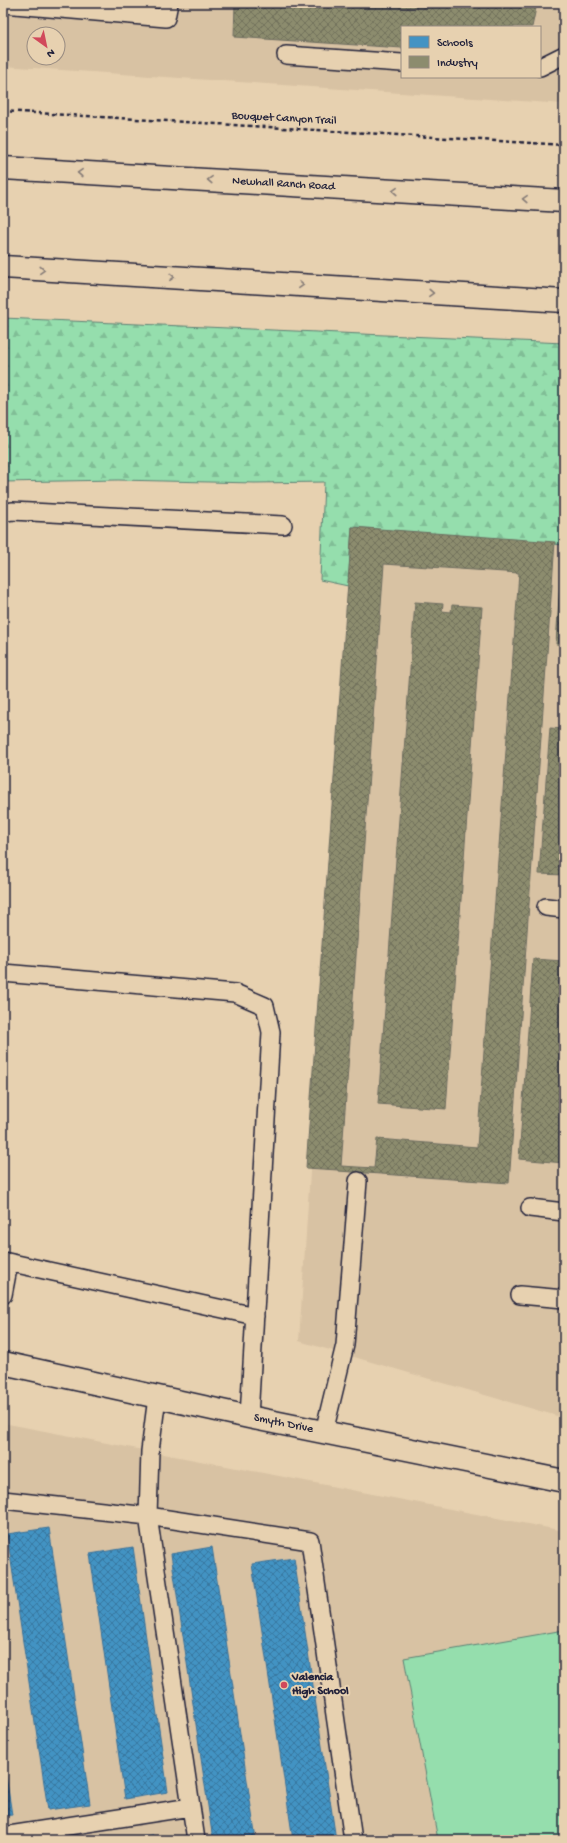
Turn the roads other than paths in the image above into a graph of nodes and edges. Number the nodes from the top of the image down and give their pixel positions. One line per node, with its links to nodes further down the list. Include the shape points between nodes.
1 (169, 3): 2 (lane, via 166,18)
2 (3, 4)
3 (564, 55): 6 (lane)
4 (286, 56): 5 (lane)
5 (401, 63)
6 (541, 66)
7 (3, 168): 8 (main road, Newhall Ranch Road, one-way to 7)
8 (564, 201)
9 (3, 267): 10 (main road, one-way to 10)
10 (564, 301)
11 (3, 513): 12 (lane, via 12,511)
12 (283, 525)
13 (546, 908): 14 (lane)
14 (564, 909)
15 (3, 973): 23 (lane, via 235,994 265,1006 271,1032)
16 (358, 1181): 27 (lane, via 345,1345)
17 (530, 1208): 18 (lane)
18 (564, 1212)
19 (6, 1262): 20 (lane); 23 (lane)
20 (3, 1294)
21 (520, 1295): 22 (lane)
22 (564, 1299)
23 (255, 1316): 26 (lane)
24 (3, 1363): 25 (main road, Smyth Drive)
25 (157, 1397): 26 (main road, Smyth Drive); 30 (lane, via 150,1451)
26 (249, 1417): 27 (main road, Smyth Drive)
27 (324, 1432): 28 (main road, Smyth Drive)
28 (564, 1481)
29 (3, 1500): 30 (lane)
30 (148, 1516): 31 (lane); 34 (lane, via 310,1541)
31 (191, 1807): 32 (lane); 33 (lane)
32 (3, 1836)
33 (196, 1840)
34 (353, 1840)

